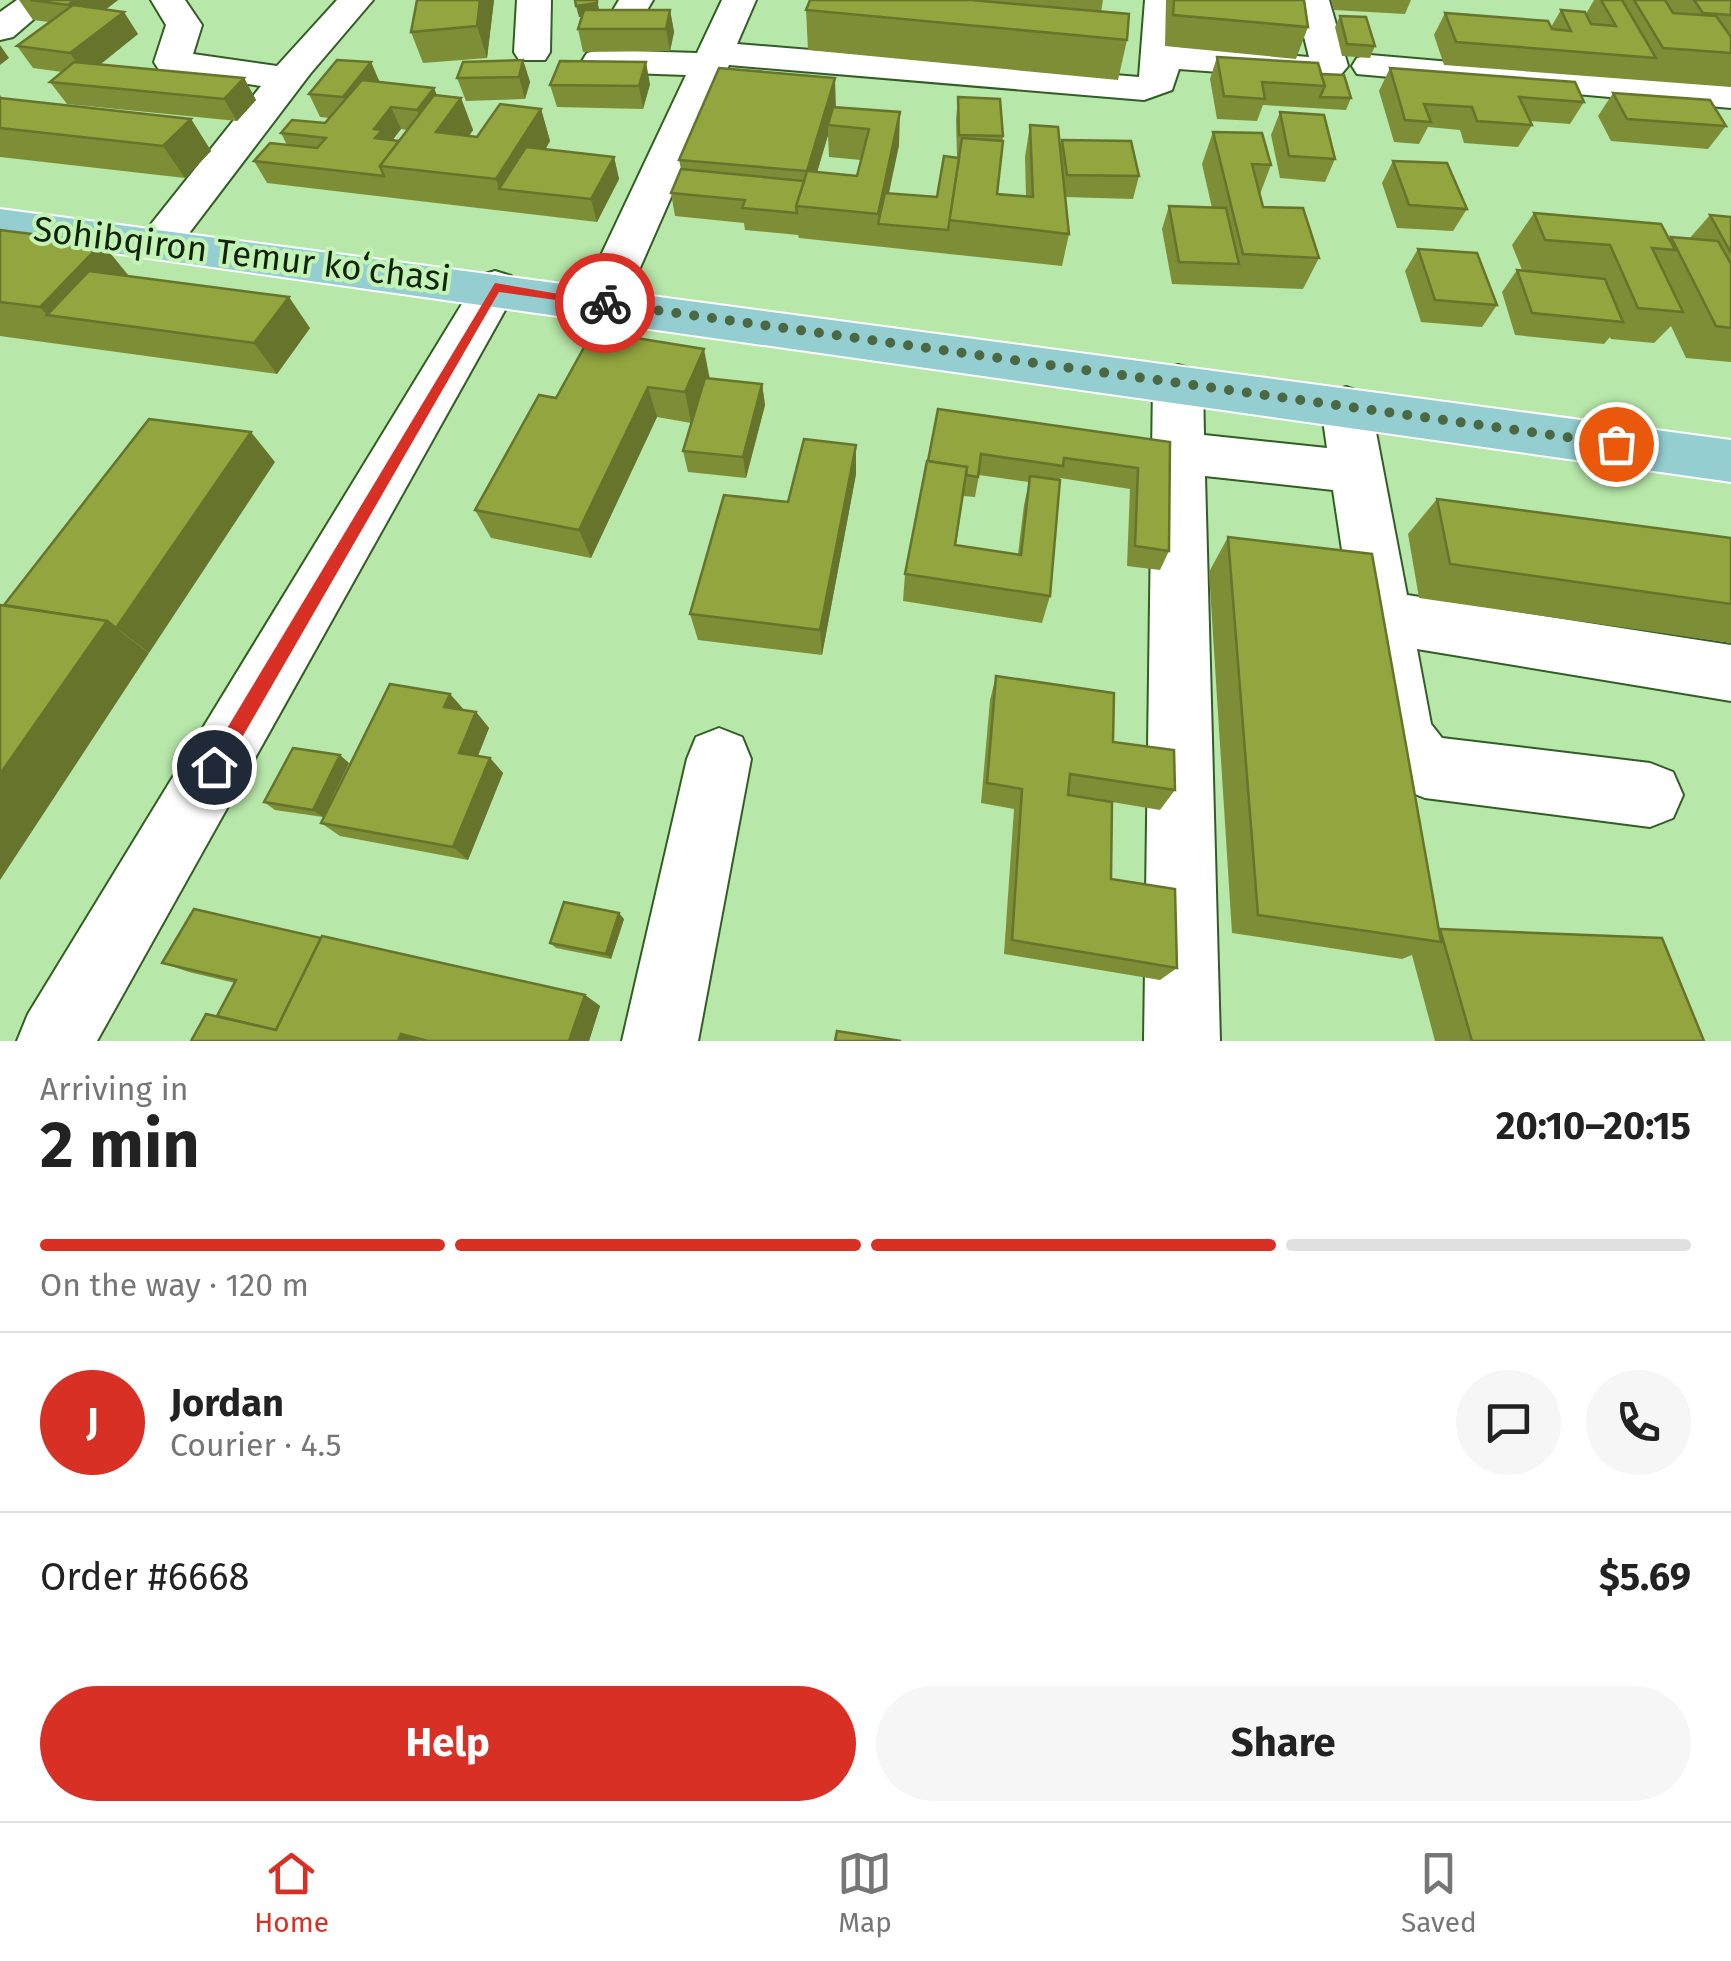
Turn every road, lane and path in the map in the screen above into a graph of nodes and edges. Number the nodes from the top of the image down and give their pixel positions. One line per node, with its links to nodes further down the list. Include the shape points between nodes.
1 (38, 0): 10 (street)
2 (168, 0): 17 (street, via 184,24 172,62)
3 (356, 0): 17 (street)
4 (534, 0): 11 (street)
5 (739, 0): 14 (street)
6 (1162, 0): 13 (street)
7 (1276, 0): 8 (street)
8 (1313, 2): 13 (street, via 1326,69)
9 (765, 7): 12 (street)
10 (0, 29)
11 (532, 52)
12 (757, 55): 13 (street, via 1144,90 1159,82); 14 (street)
13 (1160, 58)
14 (714, 59): 15 (street); 22 (street)
15 (600, 61)
16 (1370, 66): 18 (street)
17 (287, 79): 20 (street)
18 (1731, 97)
19 (0, 223): 20 (main road, Sohibqiron Temur koʻchasi)
20 (158, 243): 21 (main road, Sohibqiron Temur koʻchasi)
21 (495, 287): 22 (main road, Sohibqiron Temur koʻchasi); 32 (street)
22 (602, 302): 23 (main road, Sohibqiron Temur koʻchasi)
23 (1178, 383): 24 (main road, Sohibqiron Temur koʻchasi); 25 (street)
24 (1346, 406): 26 (main road, Sohibqiron Temur koʻchasi); 27 (street)
25 (1178, 453): 27 (street); 34 (street)
26 (1731, 461)
27 (1357, 472): 28 (street)
28 (1382, 617): 29 (street); 31 (street, via 1402,736 1426,767)
29 (1731, 674)
30 (719, 759): 33 (street)
31 (1650, 795)
32 (54, 1041)
33 (660, 1041)
34 (1182, 1041)

